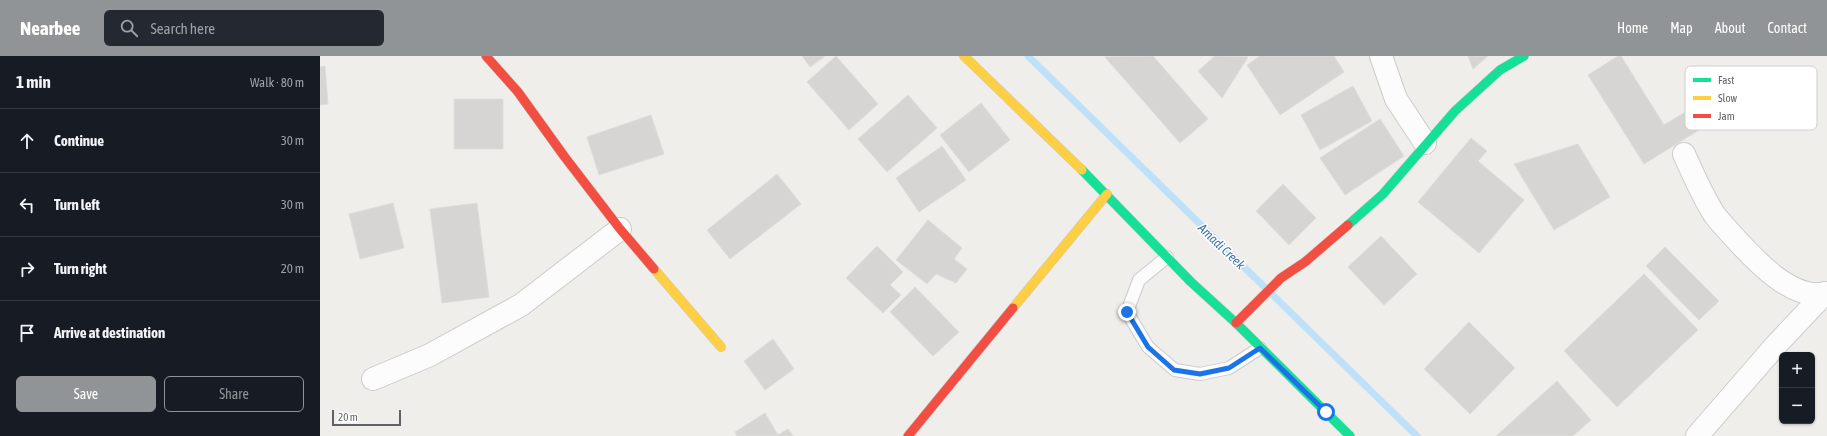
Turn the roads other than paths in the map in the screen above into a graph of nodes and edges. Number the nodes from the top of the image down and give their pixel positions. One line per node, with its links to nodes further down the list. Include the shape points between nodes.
1 (486, 56): 8 (street, via 518,92)
2 (964, 56): 7 (street)
3 (1381, 56): 5 (street, via 1396,99)
4 (1524, 56): 5 (street, via 1500,70 1454,111)
5 (1426, 143): 11 (street, via 1382,194 1305,262 1282,278)
6 (1684, 154): 10 (street, via 1715,214 1754,260 1778,280 1807,293)
7 (1107, 194): 9 (street); 15 (street)
8 (620, 229): 12 (street); 14 (street, via 521,305 430,355)
9 (1167, 257): 11 (street); 13 (lane, via 1139,280 1127,312 1148,347 1174,370 1200,374 1229,368)
10 (1826, 293): 17 (street, via 1776,345)
11 (1236, 323): 13 (street)
12 (721, 347)
13 (1260, 348): 16 (street)
14 (373, 379)
15 (908, 436)
16 (1350, 436)
17 (1697, 436)

